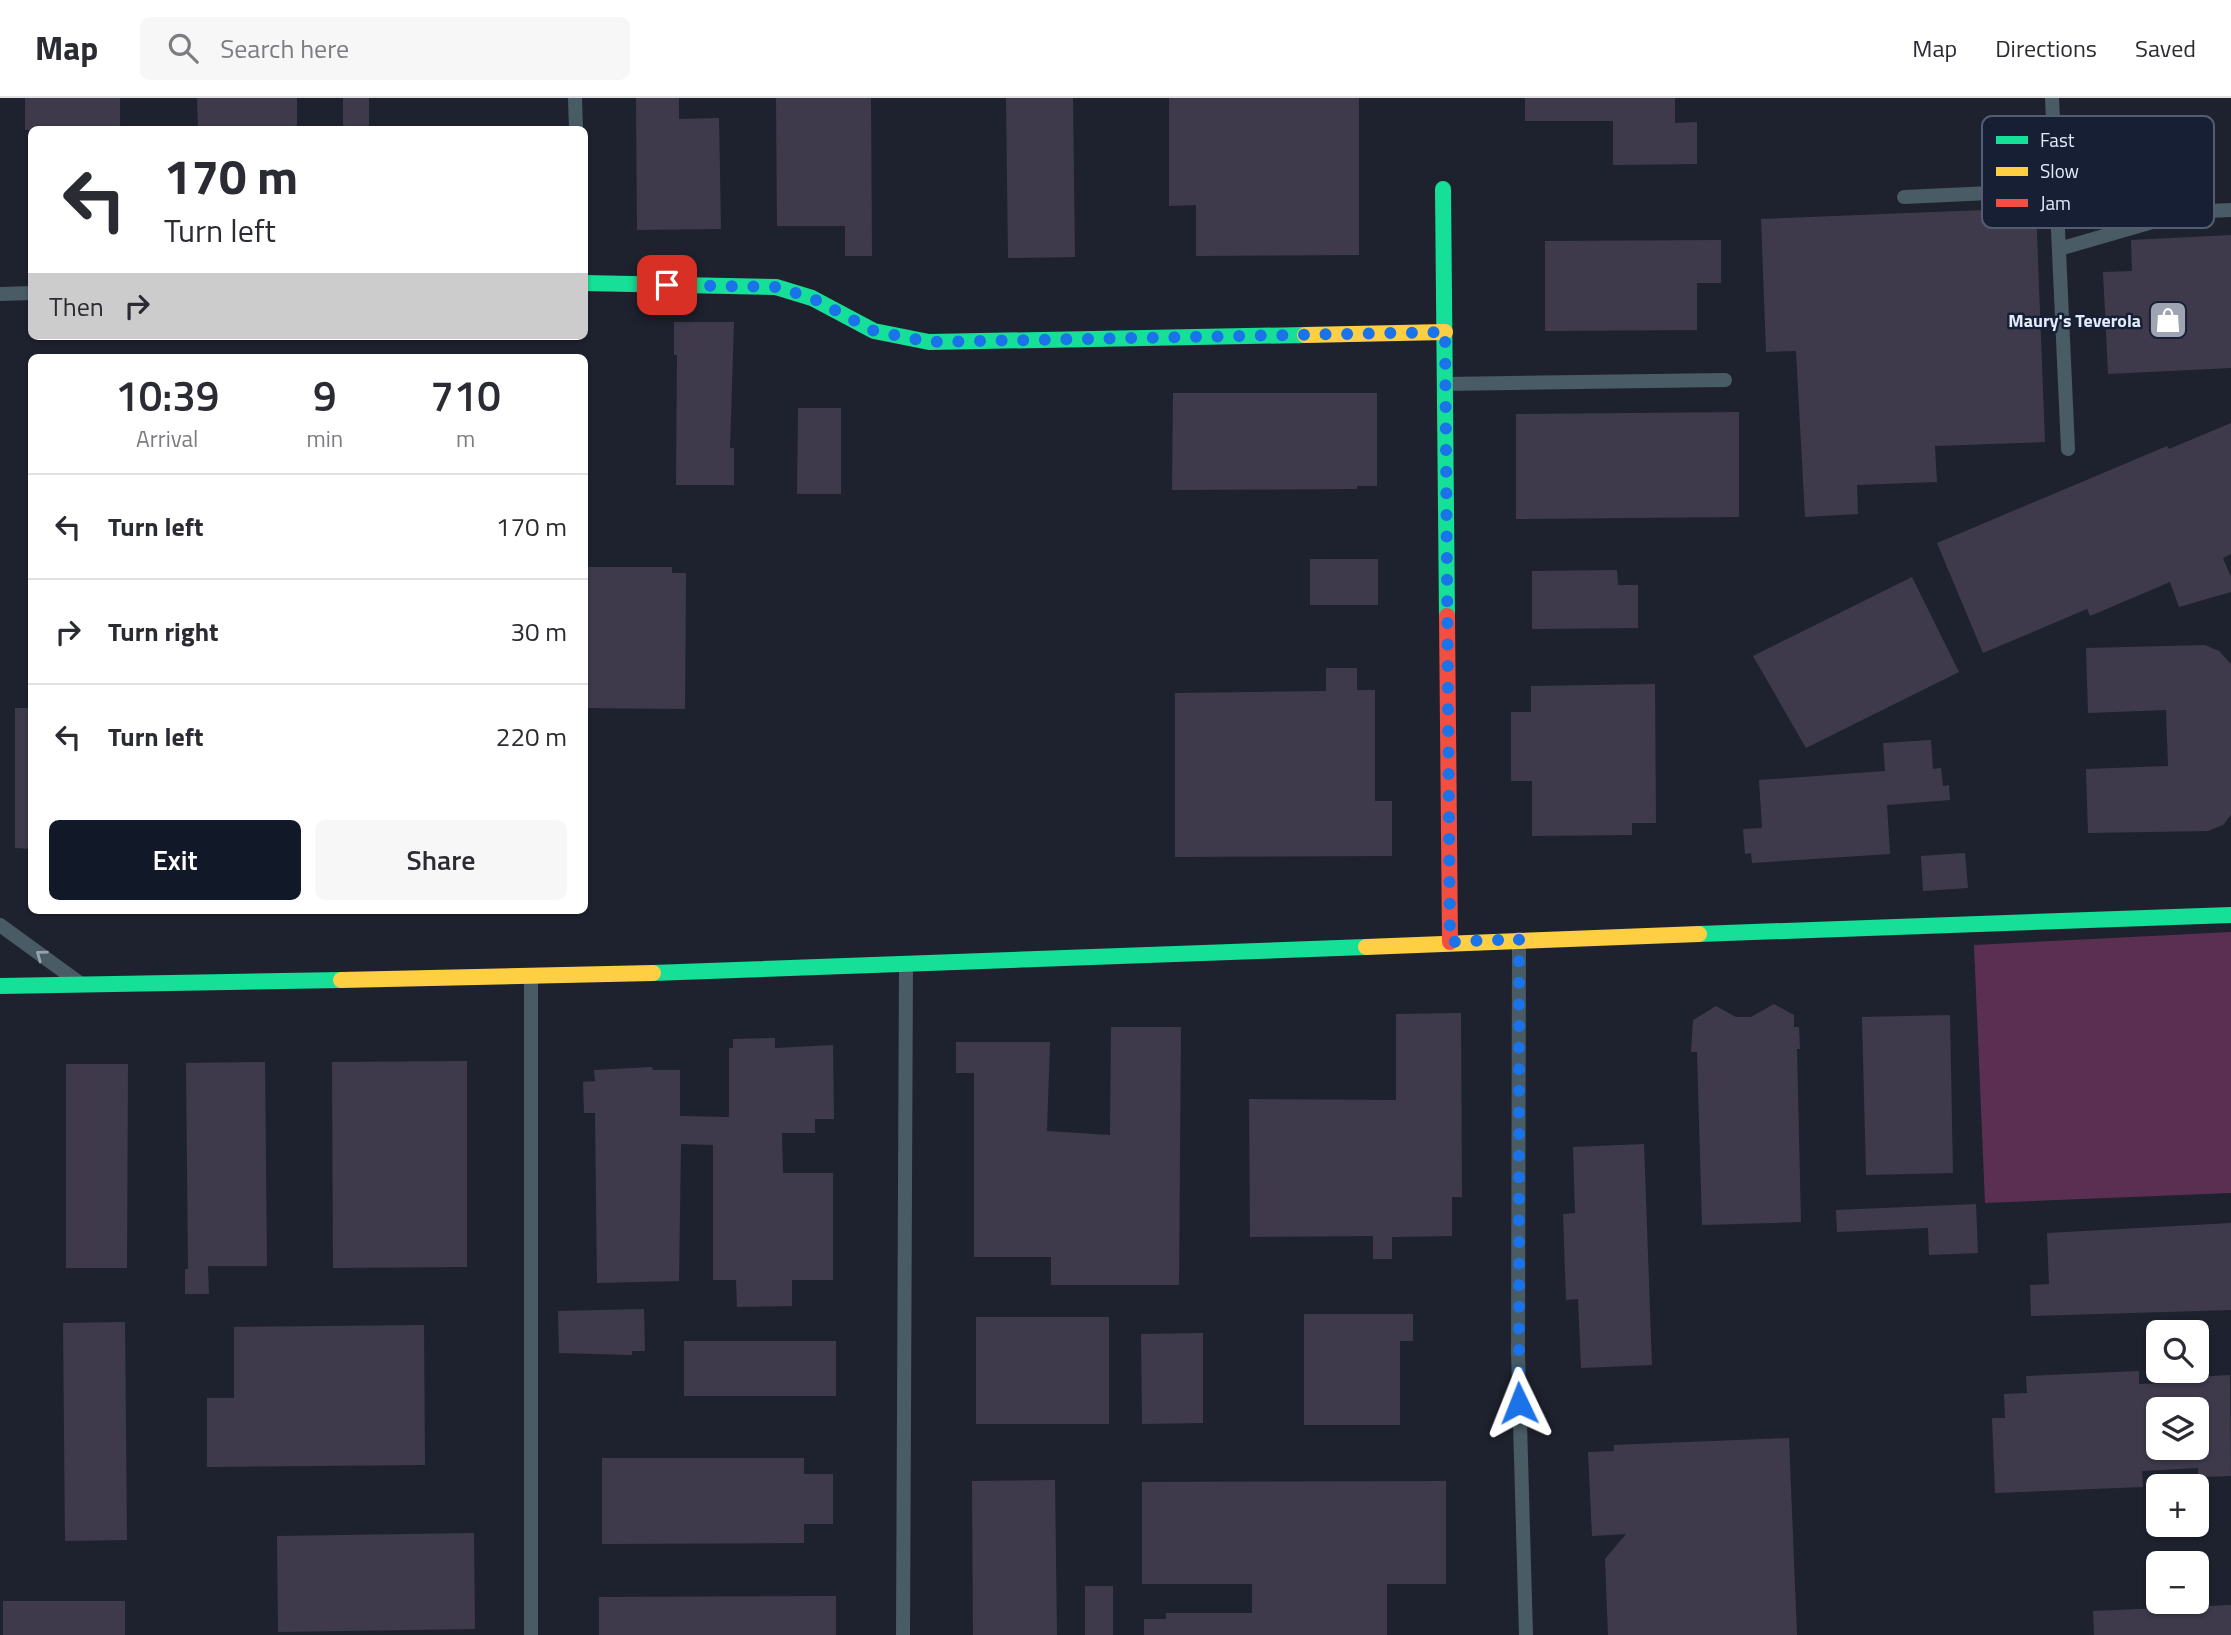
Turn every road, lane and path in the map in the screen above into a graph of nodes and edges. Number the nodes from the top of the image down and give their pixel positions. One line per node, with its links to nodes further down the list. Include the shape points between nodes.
1 (575, 98): 4 (street)
2 (2052, 98): 3 (street)
3 (2053, 116)
4 (576, 126)
5 (1443, 189): 14 (street)
6 (1982, 193): 7 (street)
7 (1904, 197)
8 (2058, 228): 10 (street)
9 (2132, 228): 10 (street)
10 (2059, 249): 17 (street)
11 (588, 283): 14 (street, via 776,287 812,298 874,331 929,342)
12 (28, 293): 13 (street)
13 (0, 294)
14 (1445, 332): 16 (street)
15 (1726, 380): 16 (street)
16 (1445, 384): 21 (street)
17 (2068, 449)
18 (2231, 915): 20 (street)
19 (0, 925): 24 (street, one-way to 19)
20 (1519, 939): 21 (street); 28 (street, via 1518,1352)
21 (1450, 942): 22 (street)
22 (906, 965): 23 (street); 27 (street)
23 (531, 977): 24 (street); 26 (street)
24 (82, 985): 25 (street)
25 (0, 986)
26 (531, 1635)
27 (903, 1635)
28 (1526, 1635)

